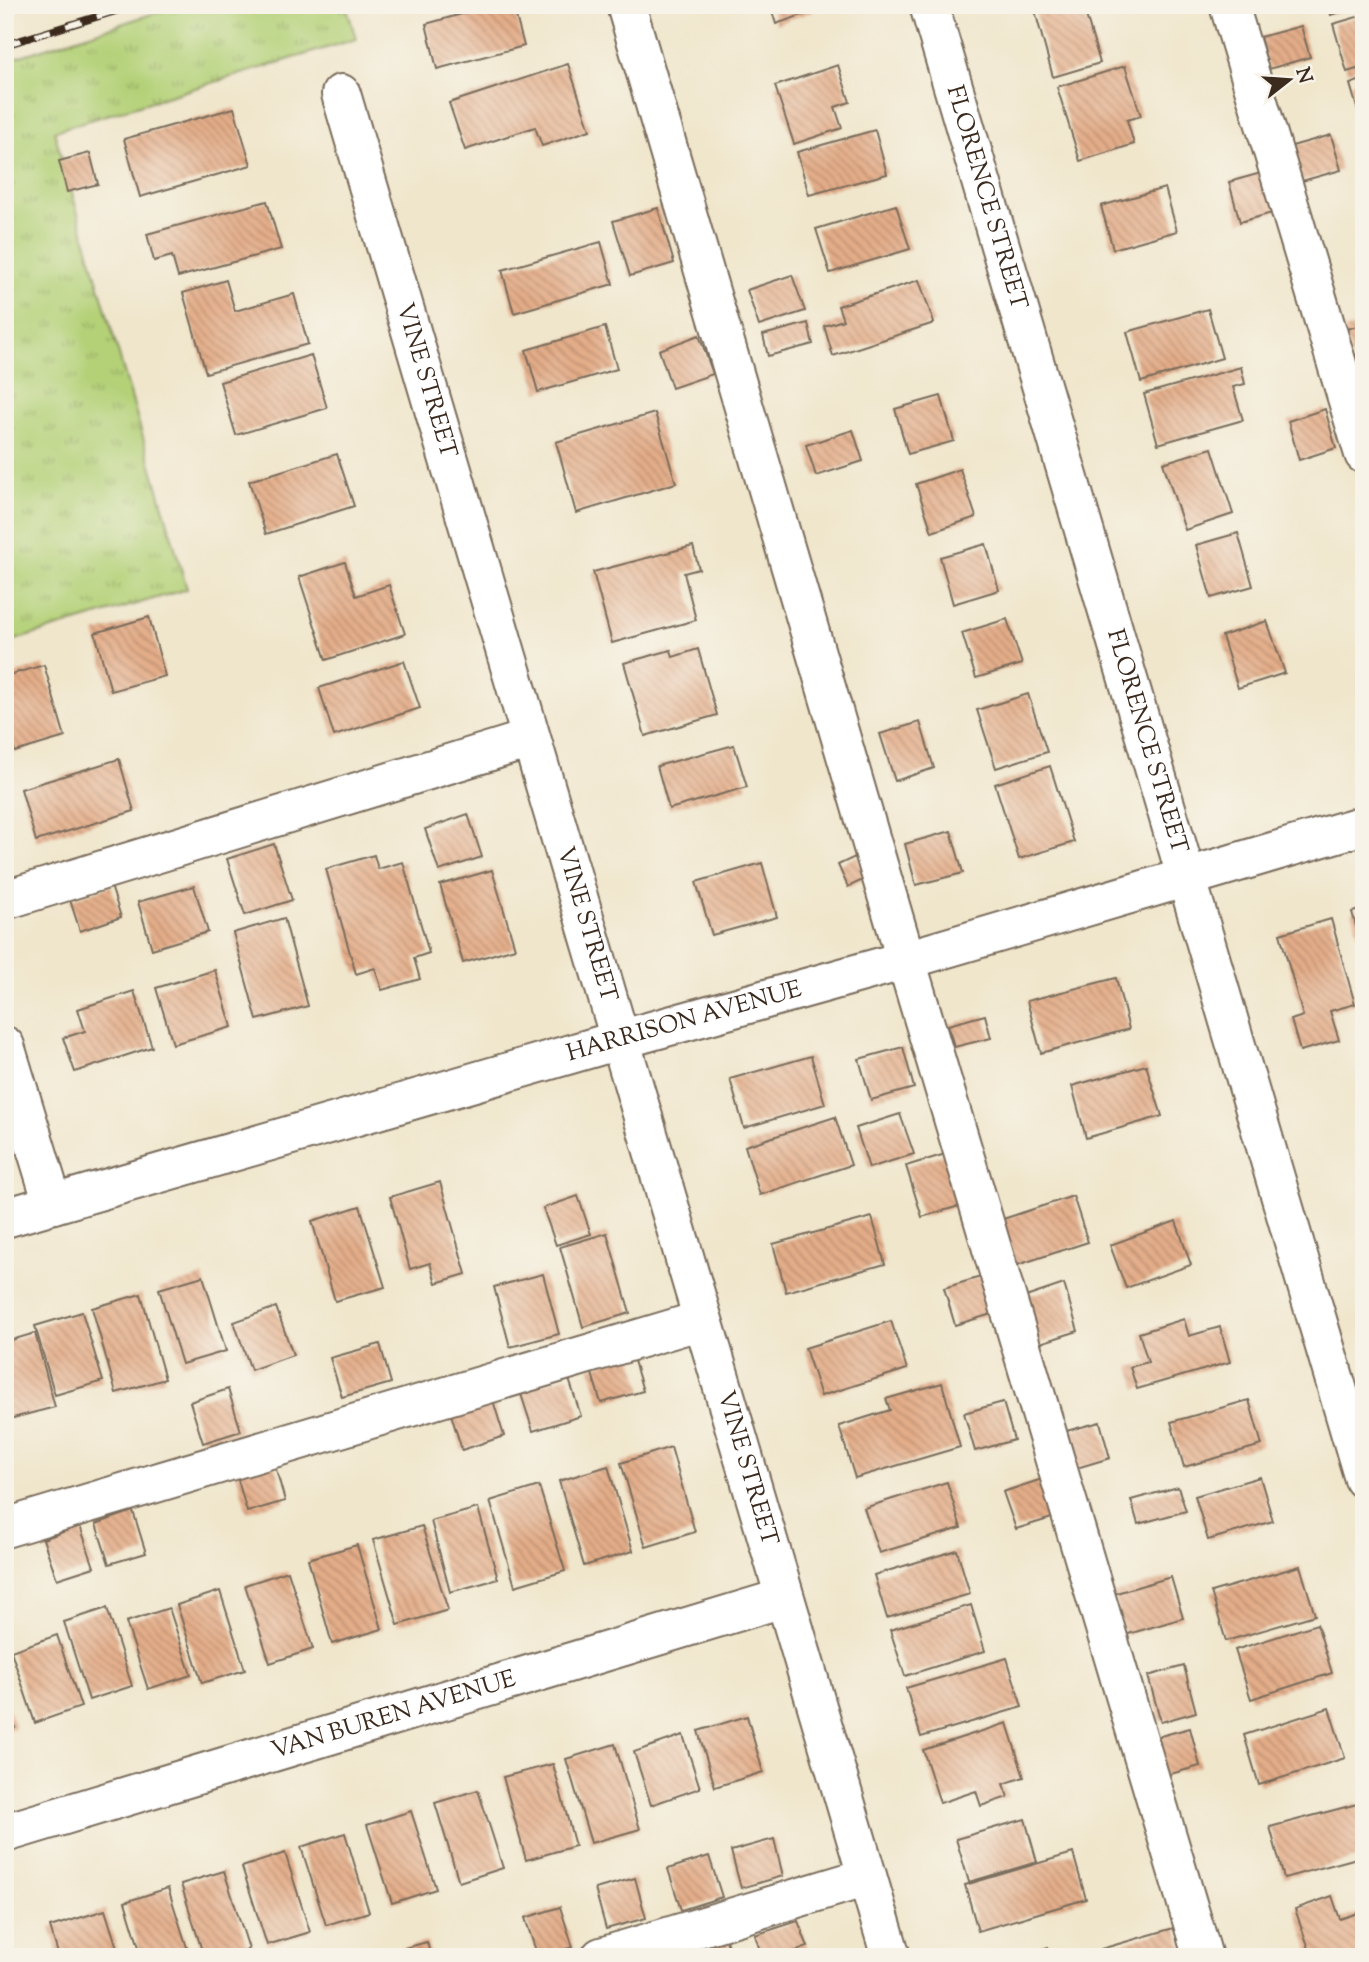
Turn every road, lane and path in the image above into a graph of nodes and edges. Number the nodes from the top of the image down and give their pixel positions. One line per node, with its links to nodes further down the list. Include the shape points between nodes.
1 (626, 5): 10 (street)
2 (929, 5): 8 (street, FLORENCE STREET)
3 (1229, 5): 5 (street)
4 (341, 94): 6 (street, VINE STREET)
5 (1364, 454)
6 (530, 739): 9 (street); 11 (street, VINE STREET)
7 (1364, 825): 8 (street, HARRISON AVENUE)
8 (1186, 878): 10 (street, HARRISON AVENUE); 16 (street, FLORENCE STREET)
9 (5, 900)
10 (906, 960): 11 (street, HARRISON AVENUE); 23 (street)
11 (619, 1040): 13 (street, HARRISON AVENUE); 15 (street, VINE STREET)
12 (5, 1046): 13 (street)
13 (53, 1204): 14 (street, HARRISON AVENUE)
14 (5, 1218)
15 (702, 1320): 17 (street); 18 (street, VINE STREET)
16 (1364, 1479)
17 (5, 1528)
18 (783, 1598): 19 (street, VAN BUREN AVENUE); 20 (street, VINE STREET)
19 (5, 1833)
20 (866, 1877): 21 (street); 22 (street, VINE STREET)
21 (601, 1957)
22 (891, 1957)
23 (1203, 1957)

